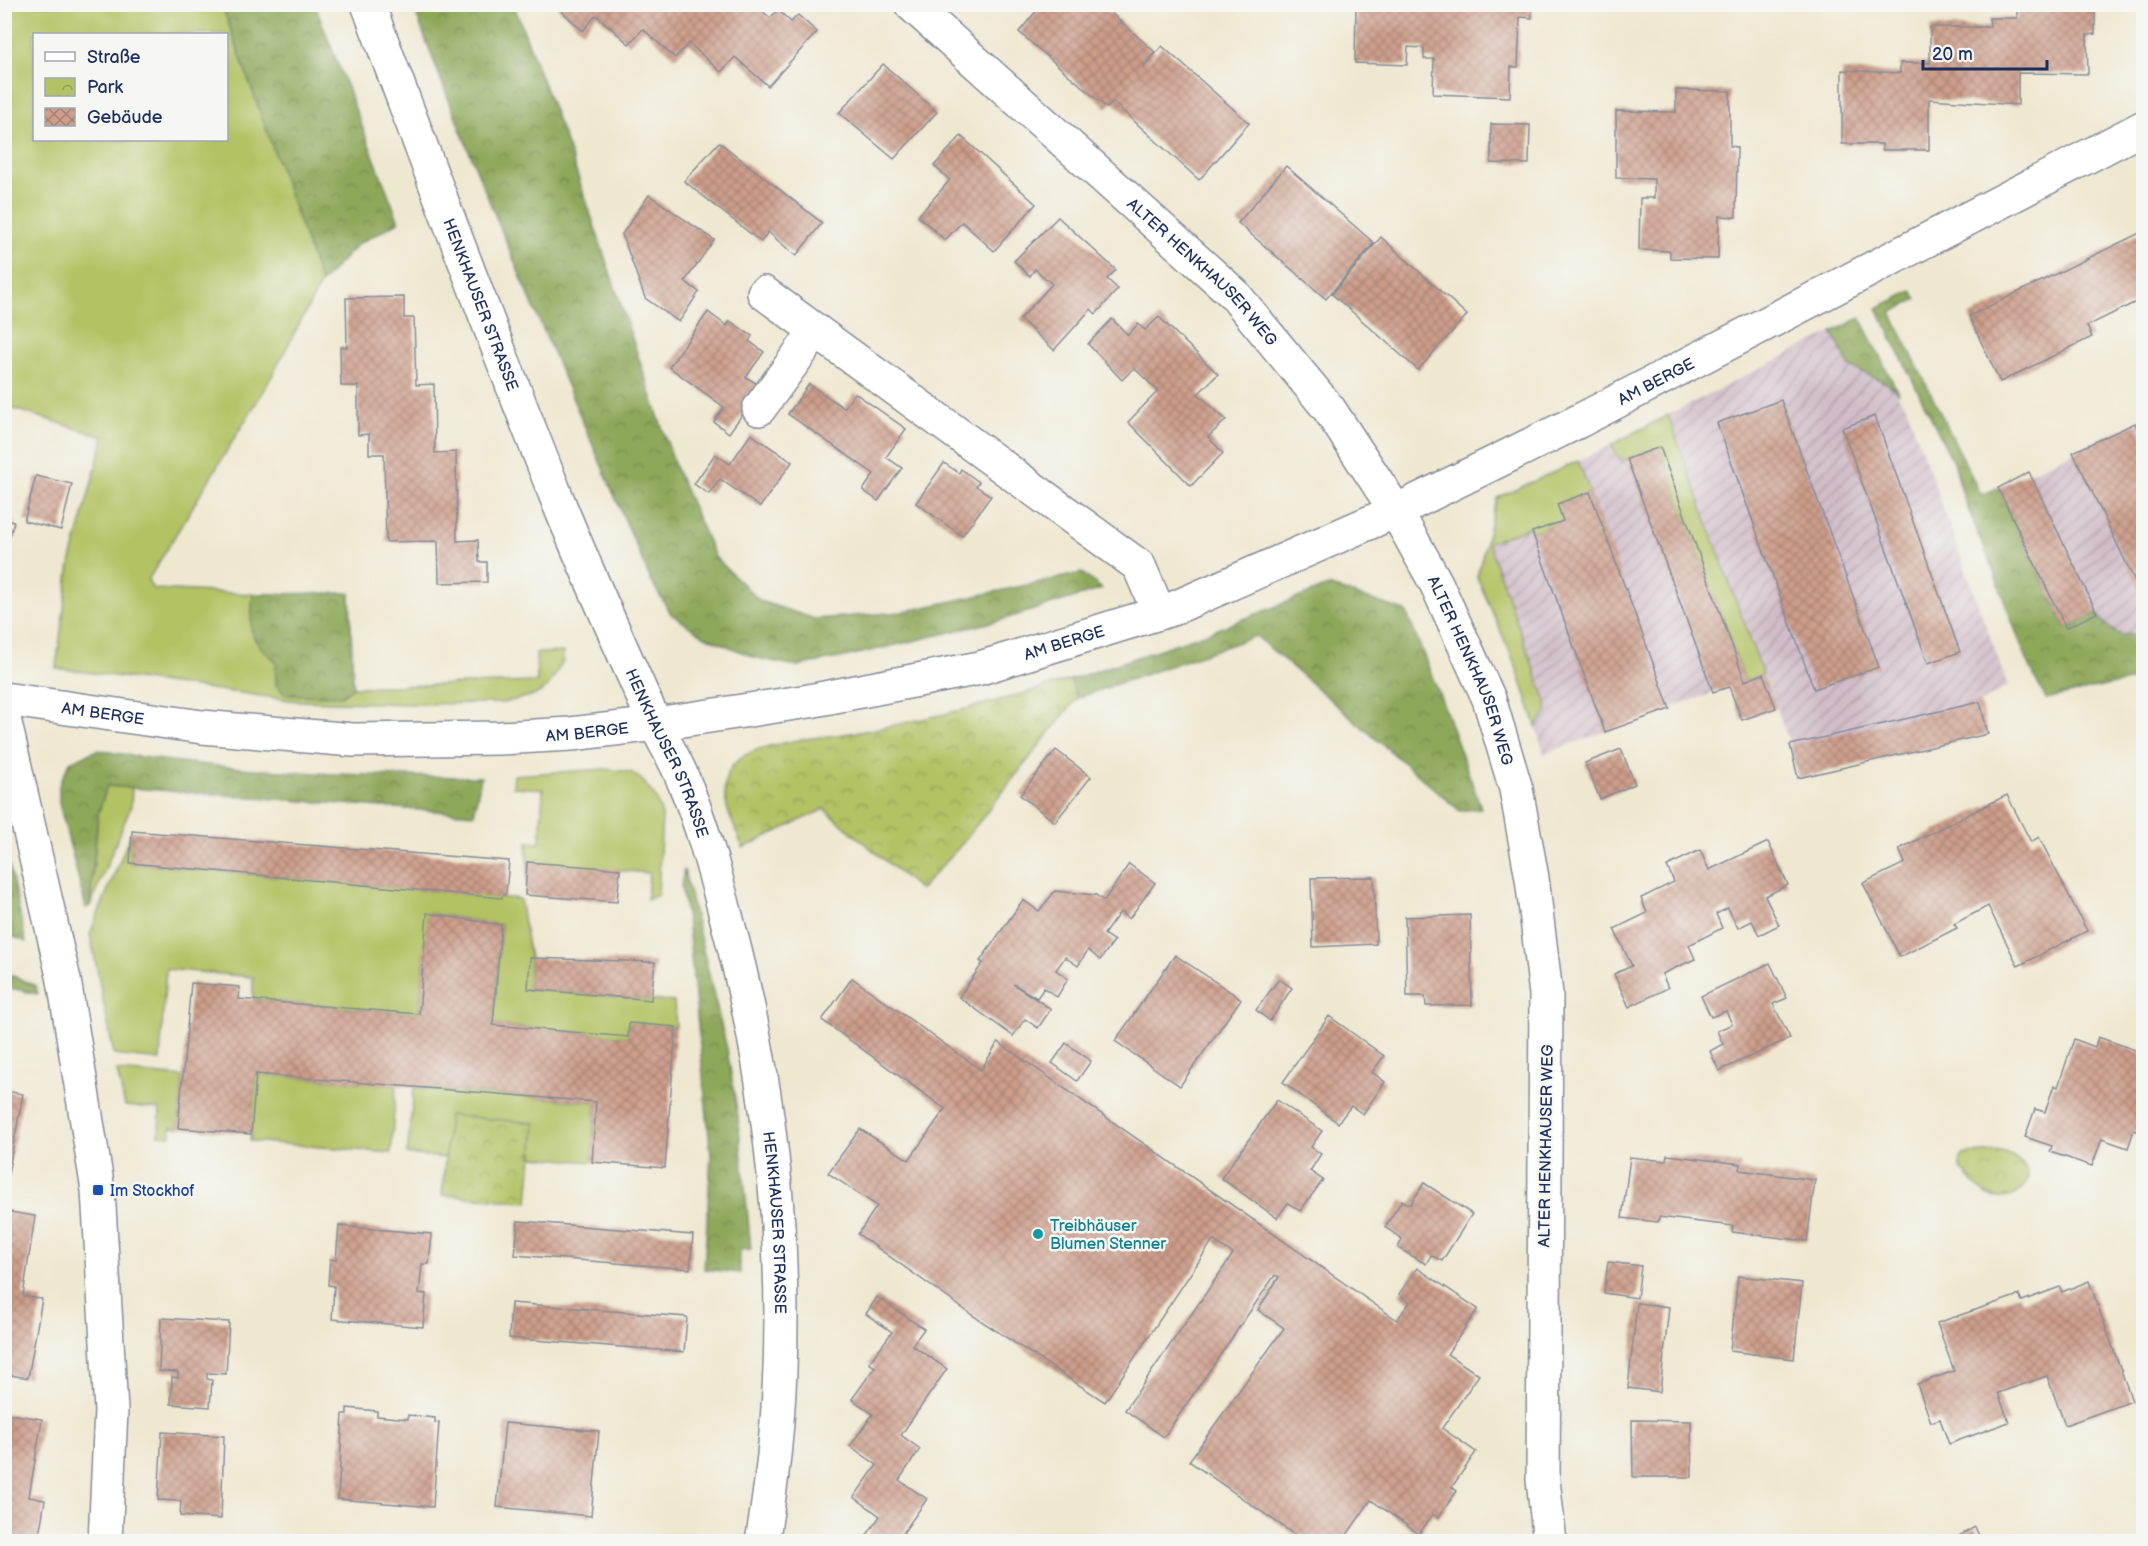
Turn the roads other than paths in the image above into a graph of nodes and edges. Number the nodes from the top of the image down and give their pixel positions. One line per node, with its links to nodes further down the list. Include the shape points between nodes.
1 (368, 4): 11 (street, HENKHAUSER STRASSE, via 563,514)
2 (911, 4): 7 (street, ALTER HENKHAUSER WEG, via 1234,294 1329,409)
3 (2144, 127): 7 (street, AM BERGE)
4 (765, 293): 5 (street)
5 (816, 331): 6 (street); 8 (street, via 1139,566)
6 (759, 409)
7 (1396, 511): 8 (street, AM BERGE); 14 (street, ALTER HENKHAUSER WEG, via 1436,583 1489,699 1516,789 1532,878 1546,994 1543,1480)
8 (1159, 613): 11 (street, AM BERGE, via 980,668 809,701)
9 (4, 699): 11 (street, AM BERGE, via 202,727 353,740 571,734)
10 (4, 719): 12 (street, via 62,969 98,1190 111,1410)
11 (656, 724): 13 (street, HENKHAUSER STRASSE, via 682,776 717,881 739,962 766,1106 781,1293 778,1405)
12 (105, 1542)
13 (762, 1542)
14 (1550, 1542)

